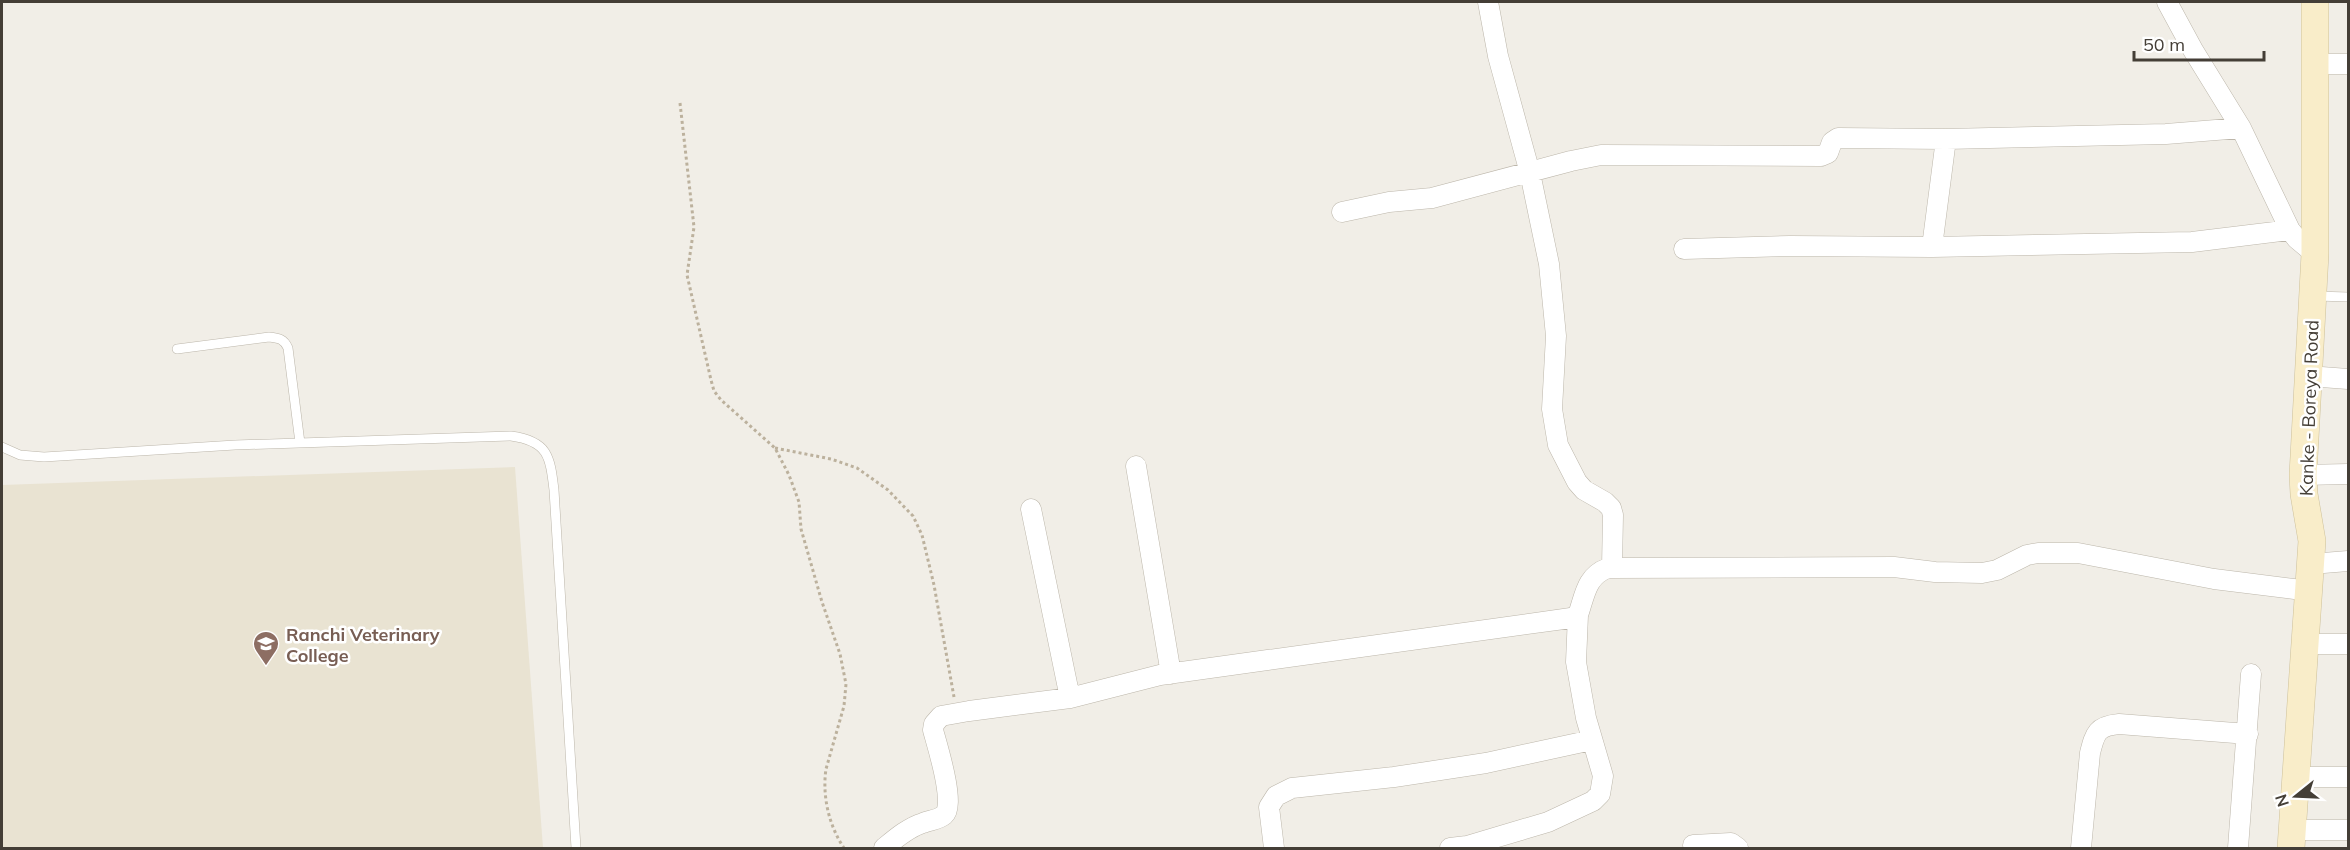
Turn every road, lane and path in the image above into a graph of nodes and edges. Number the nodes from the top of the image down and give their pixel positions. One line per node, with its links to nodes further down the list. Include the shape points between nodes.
1 (1488, 2): 9 (street, via 1498,56)
2 (2167, 2): 7 (street)
3 (2315, 2): 4 (street, Kanke - Boreya Road)
4 (2316, 64): 5 (street); 14 (street, Kanke - Boreya Road)
5 (2349, 64)
6 (680, 103): 22 (path, via 694,227 687,274 714,391)
7 (2241, 128): 8 (street); 11 (street)
8 (1946, 140): 9 (street, via 1838,138 1828,153 1821,156 1602,155); 12 (street)
9 (1530, 173): 10 (street, via 1432,198); 29 (street, via 1549,264 1556,346 1552,408 1558,445 1577,482 1611,508)
10 (1342, 212)
11 (2290, 230): 12 (street, via 2192,242); 14 (street)
12 (1932, 247): 13 (street)
13 (1684, 249)
14 (2315, 254): 15 (street, Kanke - Boreya Road)
15 (2313, 296): 16 (lane); 18 (street, Kanke - Boreya Road)
16 (2349, 297)
17 (177, 349): 20 (lane, via 269,337 285,341)
18 (2308, 376): 19 (street); 25 (street, Kanke - Boreya Road)
19 (2349, 379)
20 (300, 443): 21 (lane, via 44,457); 45 (lane, via 511,436 526,438 541,447 549,462 554,490)
21 (2, 447)
22 (775, 448): 37 (path, via 857,468 888,490 913,516 922,535 934,585); 46 (path, via 799,502 801,529 843,664 846,699 824,780 831,822)
23 (1136, 466): 34 (street)
24 (2349, 474): 25 (street)
25 (2303, 475): 28 (street, Kanke - Boreya Road, via 2312,541)
26 (1031, 509): 36 (street)
27 (2349, 561): 28 (street)
28 (2311, 564): 30 (street, Kanke - Boreya Road)
29 (1612, 567): 30 (street, via 1894,567 1982,573 2027,555 2078,553 2214,579); 31 (street, via 1591,579)
30 (2310, 591): 32 (street, Kanke - Boreya Road)
31 (1578, 615): 34 (street); 39 (street, via 1576,662)
32 (2306, 644): 33 (street); 40 (street, Kanke - Boreya Road)
33 (2349, 644)
34 (1171, 674): 36 (street)
35 (2251, 674): 38 (street)
36 (1070, 698): 37 (street)
37 (956, 713): 47 (street, via 941,716 933,730 949,796 946,814 921,823)
38 (2248, 734): 51 (street, via 2119,724 2099,729 2090,753); 52 (street)
39 (1592, 740): 48 (street, via 1486,763 1292,788 1276,796 1269,807); 49 (street, via 1603,776 1600,794 1593,801 1548,822)
40 (2297, 777): 41 (street); 43 (street, Kanke - Boreya Road)
41 (2349, 777)
42 (2349, 830): 43 (street)
43 (2292, 839)
44 (1693, 845): 50 (street, via 1731,843)
45 (576, 849)
46 (844, 849)
47 (884, 849)
48 (1274, 849)
49 (1450, 849)
50 (1738, 849)
51 (2081, 849)
52 (2238, 849)

